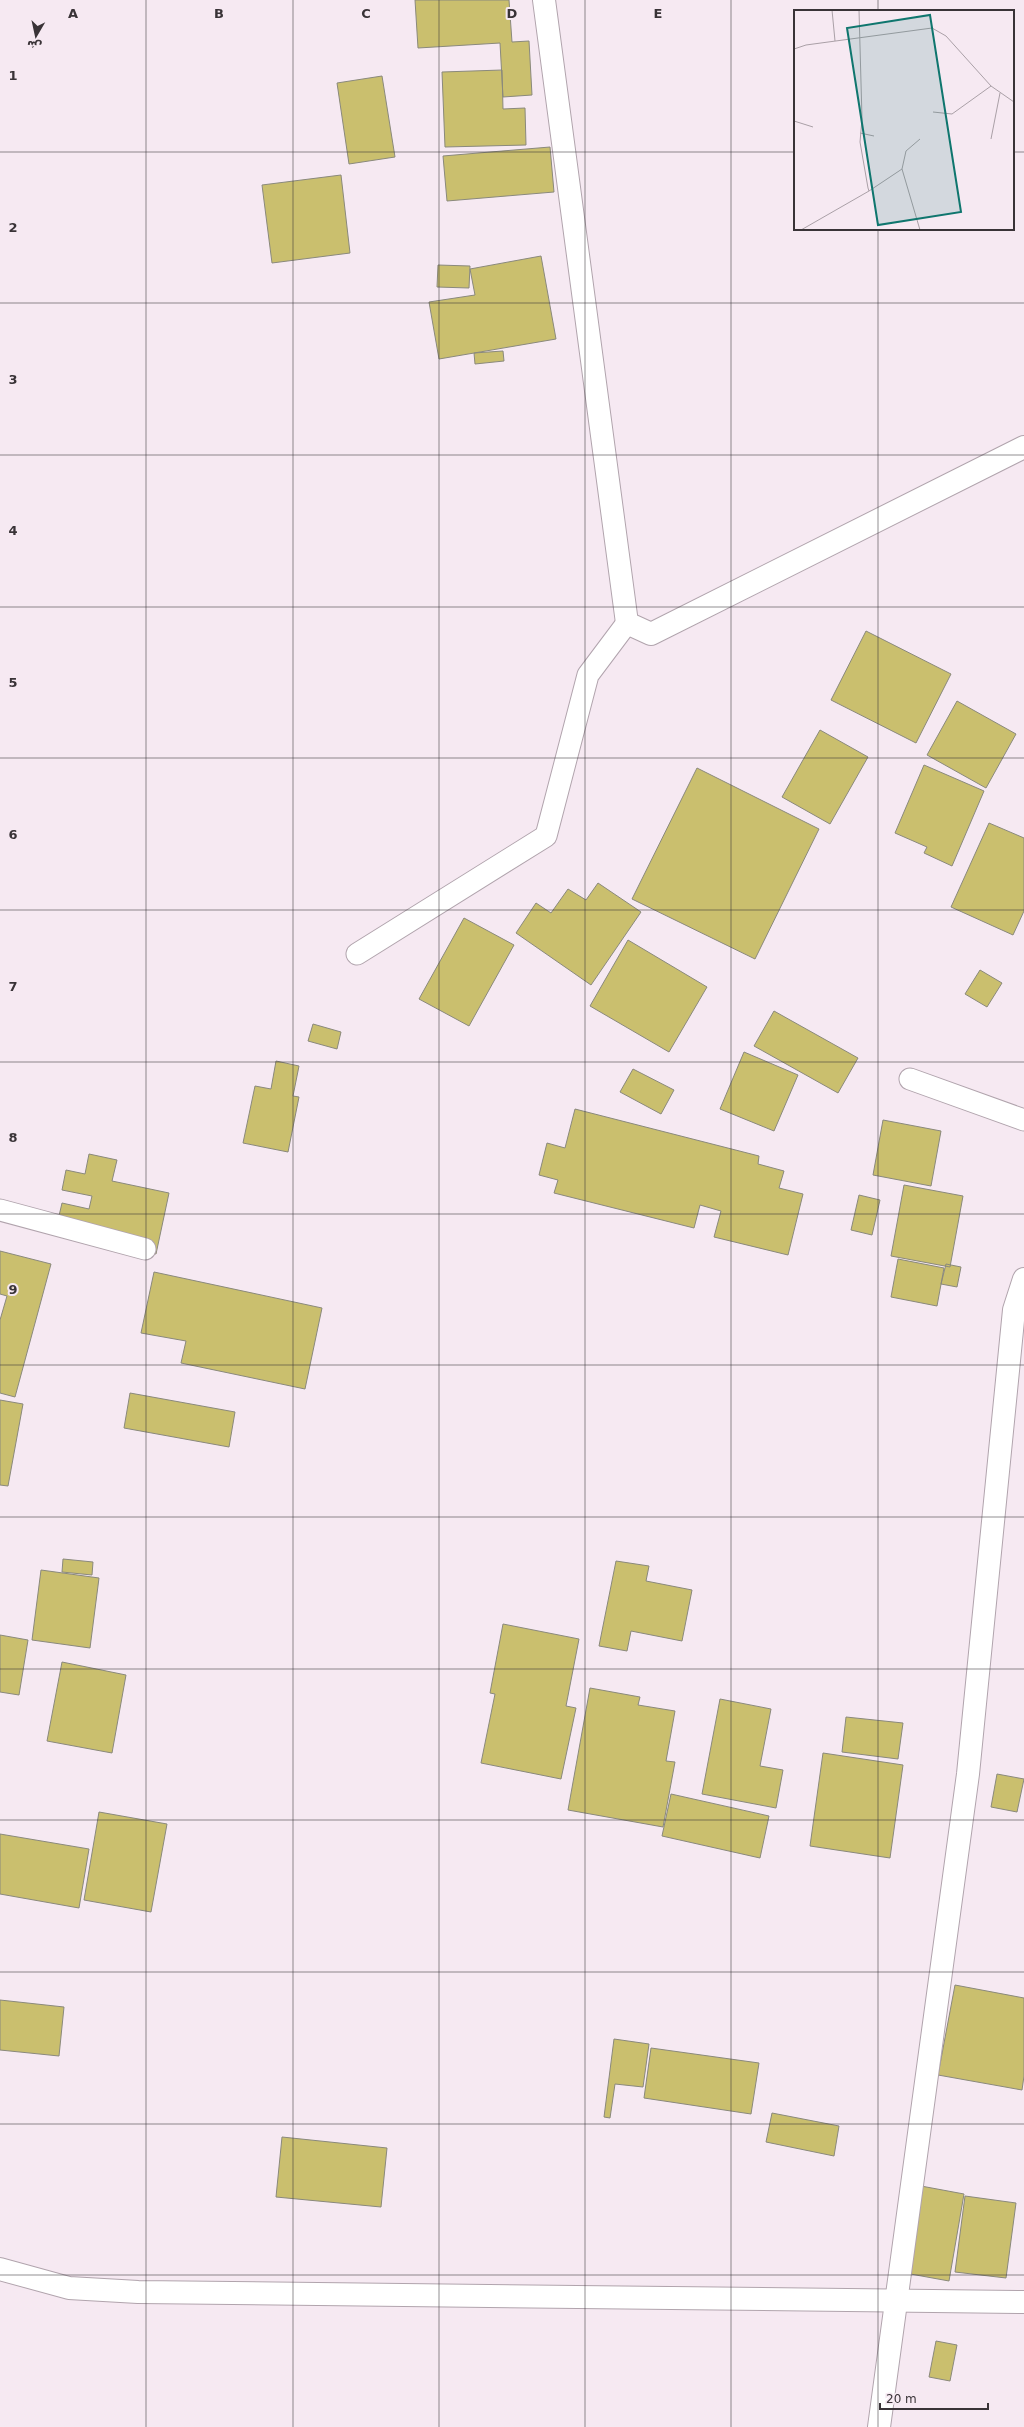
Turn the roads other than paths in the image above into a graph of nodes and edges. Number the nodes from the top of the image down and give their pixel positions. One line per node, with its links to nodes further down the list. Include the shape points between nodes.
1 (544, 0): 3 (street)
2 (1024, 447): 3 (street, via 651,634)
3 (627, 623): 4 (lane, via 588,675 546,836)
4 (357, 954)
5 (910, 1079): 6 (lane)
6 (1024, 1120)
7 (0, 1210): 8 (lane)
8 (145, 1249)
9 (1024, 1279): 11 (street, via 1014,1310 968,1774)
10 (0, 2269): 11 (street, via 69,2288 138,2292)
11 (898, 2301): 12 (street); 13 (street)
12 (1024, 2302)
13 (879, 2427)

